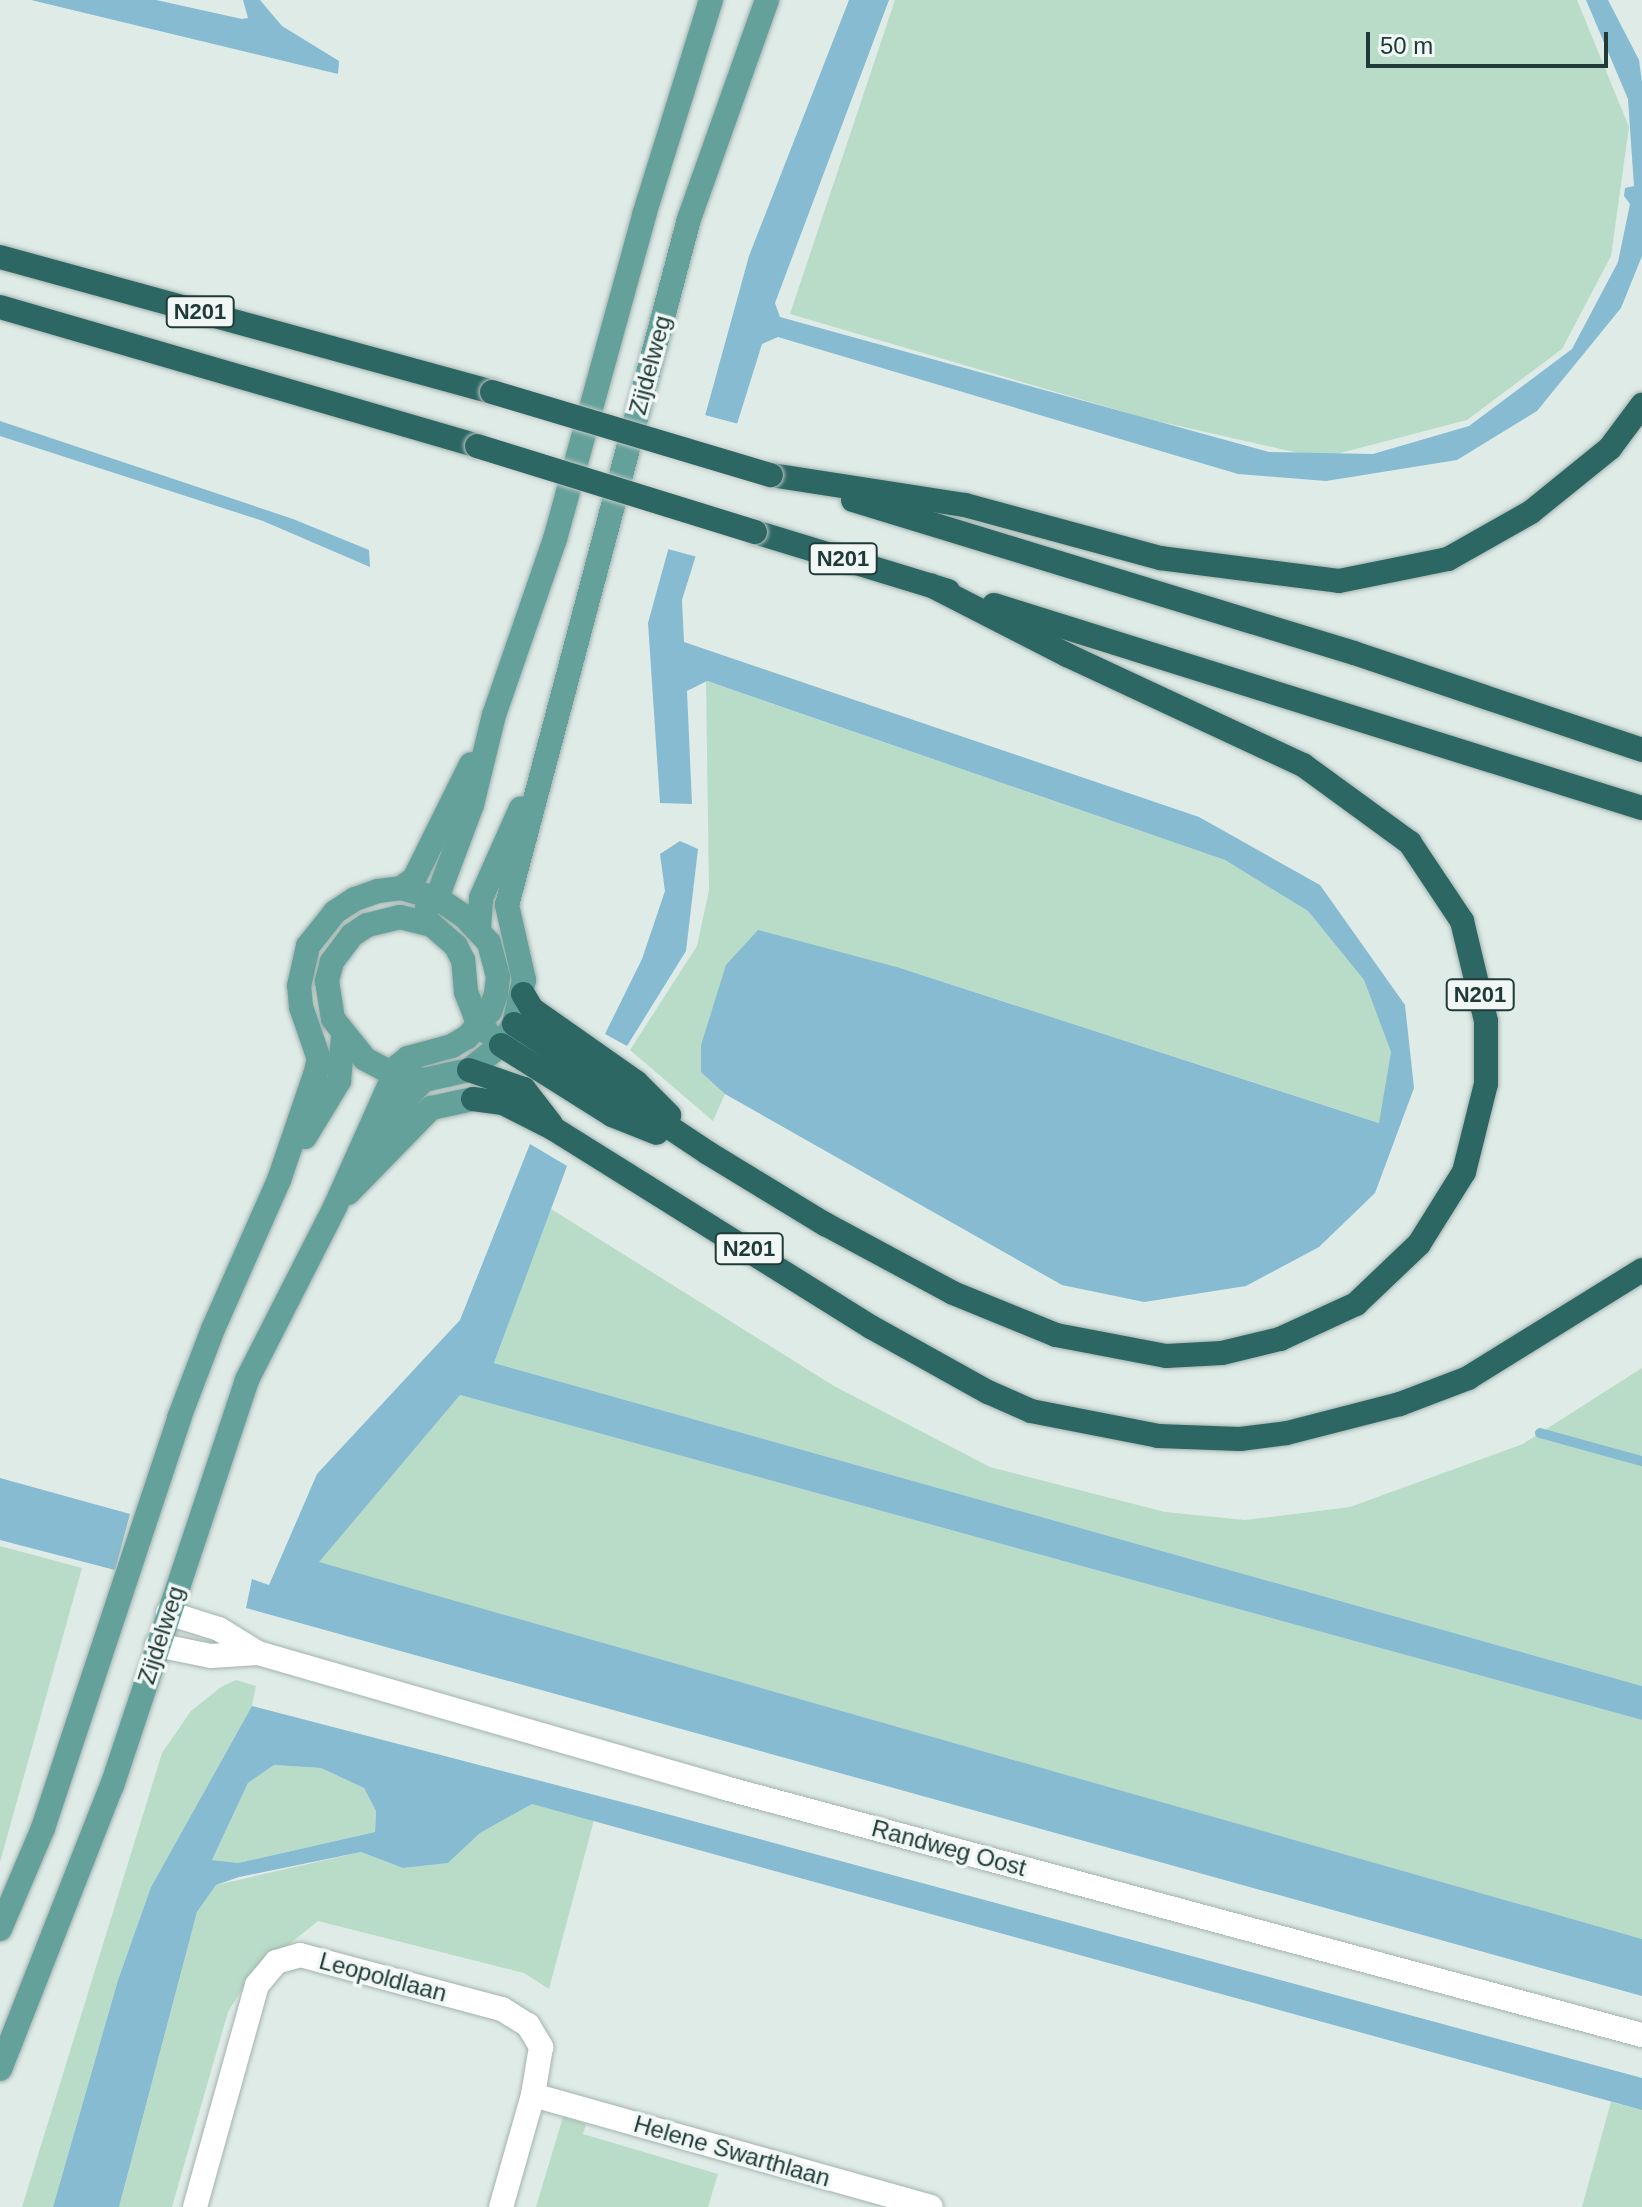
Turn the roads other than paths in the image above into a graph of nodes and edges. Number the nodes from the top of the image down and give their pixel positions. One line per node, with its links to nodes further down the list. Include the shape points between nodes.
1 (711, 0): 8 (main road, Zijdelweg, via 644,215 555,539)
2 (767, 0): 9 (main road, Zijdelweg, via 689,219)
3 (0, 257): 6 (highway, N201, bridge)
4 (0, 307): 7 (highway, N201, bridge)
5 (1642, 405): 6 (highway, N201, via 1610,448 1531,512 1448,559 1339,581 1160,558 965,505)
6 (771, 475): 10 (highway, N201, via 1354,653)
7 (932, 586): 11 (highway, N201); 28 (highway, N201, via 1303,765 1410,843 1462,921 1486,1021 1486,1084 1464,1172 1419,1244 1356,1304 1280,1339 1222,1353 1166,1356 1056,1335 953,1293)
8 (494, 715): 12 (main road, Zijdelweg, via 414,879); 13 (main road, Zijdelweg, via 472,805)
9 (554, 736): 15 (main road, Zijdelweg, via 481,898); 19 (main road, Zijdelweg, via 507,905 523,965)
10 (1642, 750)
11 (1642, 808)
12 (401, 888): 13 (main road); 16 (main road, via 355,899)
13 (437, 898): 14 (main road); 15 (main road)
14 (417, 919): 17 (main road, via 400,917 367,925 352,935); 20 (main road, via 456,946)
15 (479, 928): 18 (main road, via 495,960)
16 (318, 929): 17 (main road); 29 (main road, Zijdelweg, via 299,986 303,1016 319,1059)
17 (332, 962): 22 (main road, via 328,1000)
18 (496, 994): 20 (main road); 21 (main road)
19 (523, 994): 21 (main road); 28 (highway, N201, via 532,1009 636,1082)
20 (480, 1025): 21 (main road); 24 (main road, via 452,1046 408,1058)
21 (508, 1034): 23 (main road); 28 (highway, N201)
22 (343, 1036): 24 (main road, via 365,1059); 29 (main road, Zijdelweg, via 339,1081)
23 (469, 1070): 25 (main road); 27 (highway, N201, via 524,1089)
24 (393, 1074): 25 (main road); 30 (main road, Zijdelweg)
25 (424, 1080): 30 (main road, Zijdelweg)
26 (473, 1099): 27 (highway, N201, via 503,1103); 30 (main road, Zijdelweg, via 431,1108)
27 (554, 1129): 31 (highway, N201, via 871,1327 988,1392 1031,1411 1158,1436 1240,1439 1287,1433 1400,1404 1468,1378)
28 (708, 1153)
29 (279, 1180): 35 (main road, Zijdelweg, via 213,1329 43,1828)
30 (335, 1207): 32 (main road, Zijdelweg, via 247,1380)
31 (1642, 1270)
32 (171, 1605): 33 (main road, Zijdelweg); 34 (street, Randweg Oost)
33 (157, 1645): 34 (street, Randweg Oost, via 211,1656); 37 (main road, Zijdelweg, via 112,1785)
34 (258, 1653): 36 (street, Randweg Oost, via 725,1788)
35 (0, 1929)
36 (1642, 2035)
37 (0, 2069)
38 (533, 2095): 39 (street, Helene Swarthlaan); 40 (street, Leopoldlaan, via 541,2047 528,2025 502,2009 300,1955 276,1962 257,1985); 41 (street, Leopoldlaan)
39 (851, 2197): 42 (street, Helene Swarthlaan)
40 (195, 2207)
41 (501, 2207)
42 (931, 2207)

